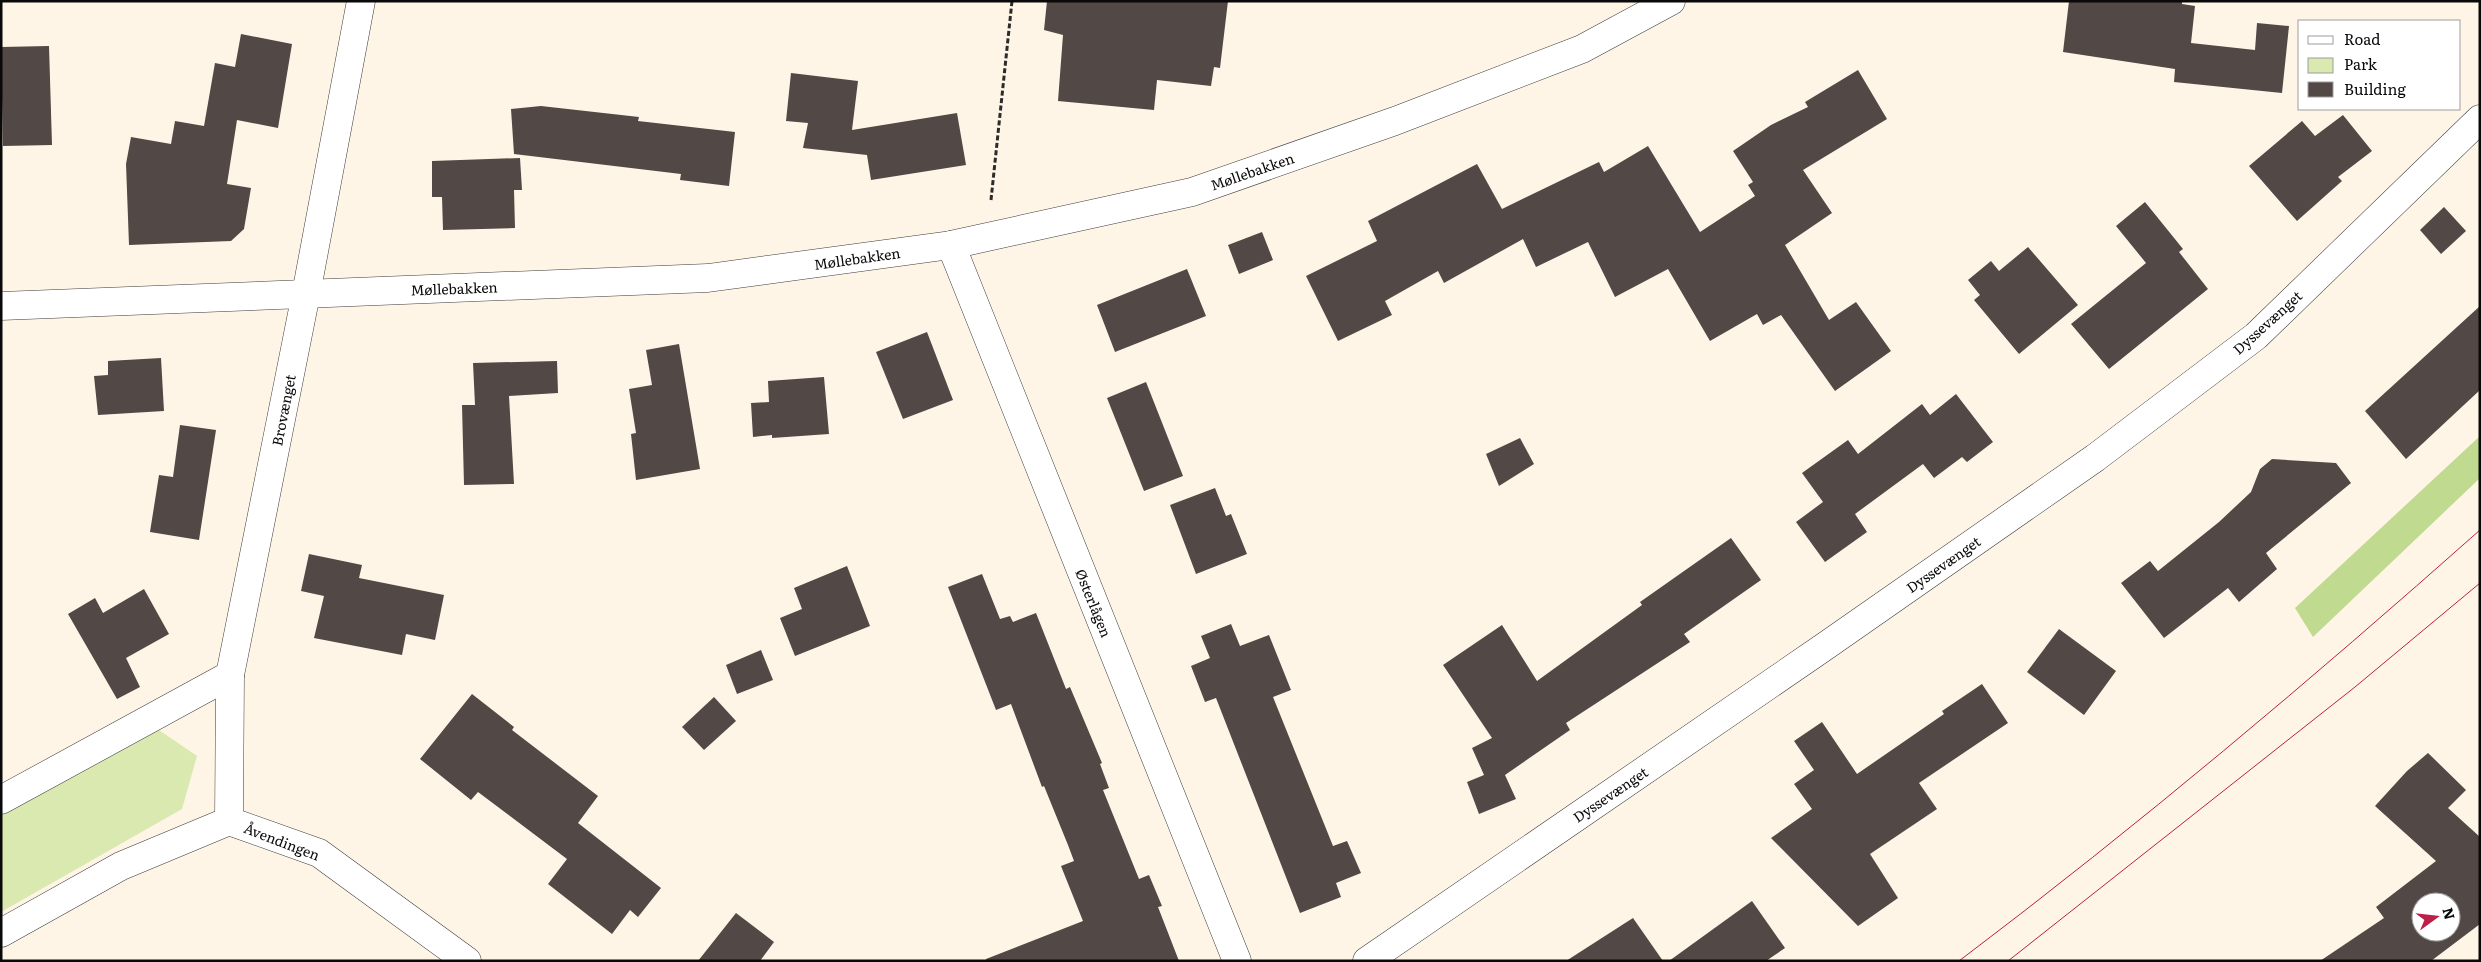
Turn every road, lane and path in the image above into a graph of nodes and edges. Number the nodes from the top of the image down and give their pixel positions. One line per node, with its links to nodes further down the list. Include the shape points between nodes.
1 (361, 1): 7 (street, Brovænget)
2 (1012, 1): 5 (path)
3 (1671, 1): 5 (street, Møllebakken, via 1582,49 1394,121 1192,192)
4 (2480, 119): 15 (street, Dyssevænget, via 2256,336 2102,452)
5 (988, 235): 6 (street, Møllebakken)
6 (951, 245): 7 (street, Møllebakken, via 708,278); 14 (street, Østerlågen)
7 (306, 294): 8 (street, Møllebakken); 9 (street, Brovænget)
8 (1, 306)
9 (230, 674): 10 (street); 11 (street, Brovænget)
10 (1, 800)
11 (229, 821): 12 (street, Åvendingen, via 121,866); 13 (street, Åvendingen, via 318,853)
12 (1, 933)
13 (467, 961)
14 (1237, 961)
15 (1367, 961)

